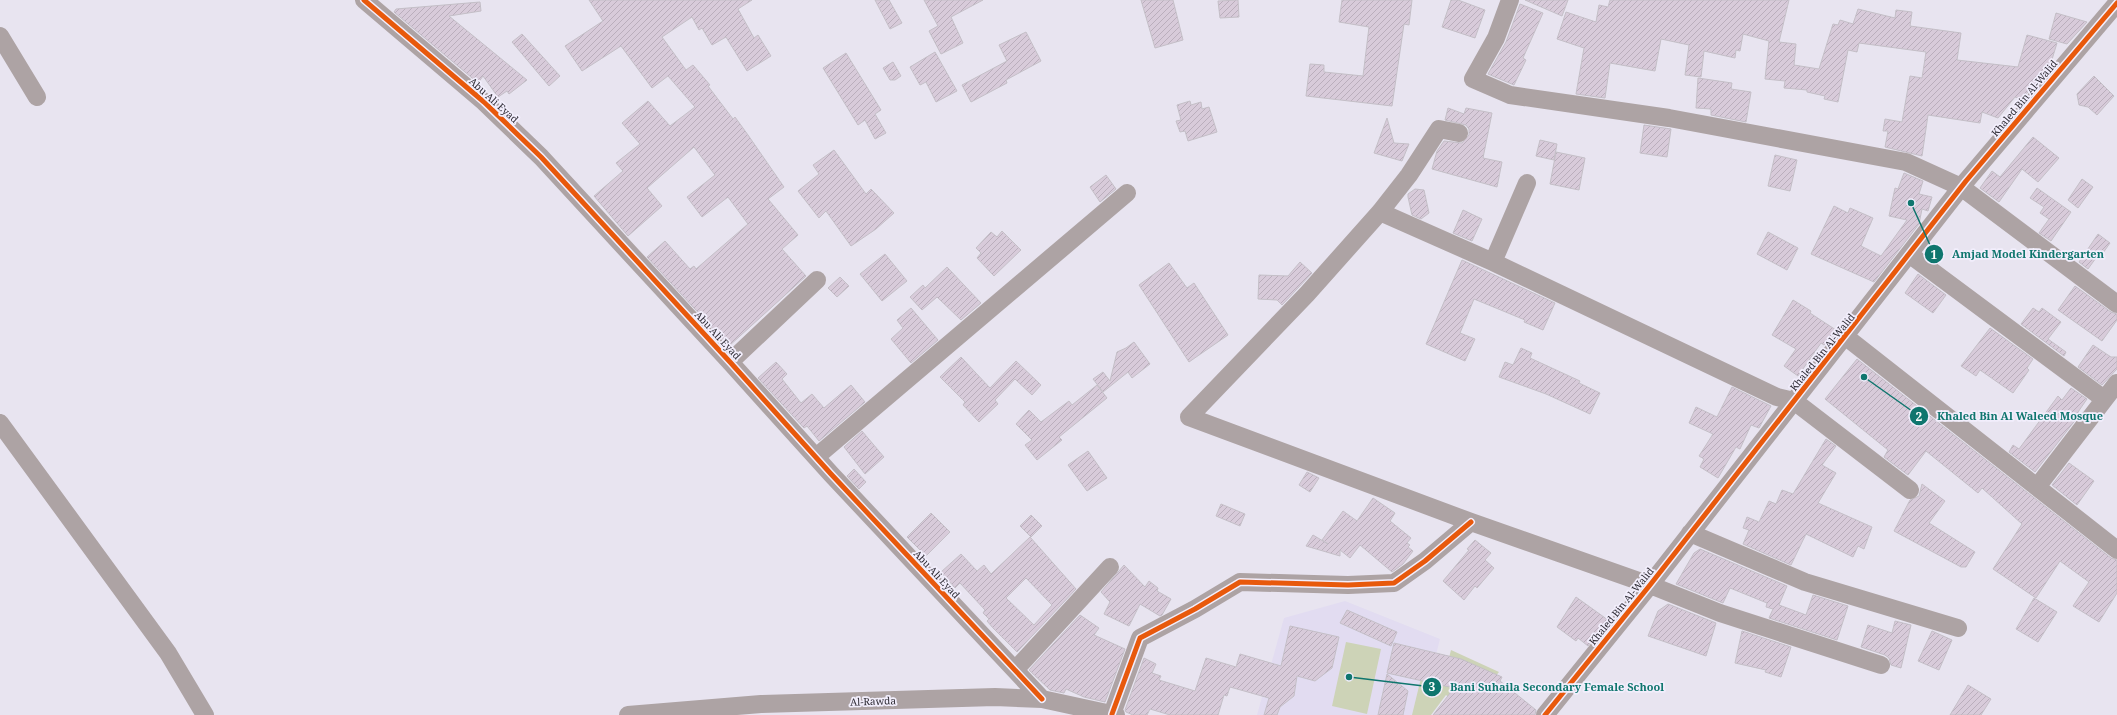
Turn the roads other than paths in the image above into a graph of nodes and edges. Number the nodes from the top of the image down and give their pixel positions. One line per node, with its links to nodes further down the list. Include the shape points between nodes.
1 (364, 0): 16 (street, Abu Ali Eyad, via 484,102 541,157)
2 (1510, 0): 8 (street, via 1496,38 1473,79 1510,95 1669,118 1906,162)
3 (2117, 3): 8 (street, Khaled Bin Al-Walid)
4 (0, 36): 5 (street)
5 (37, 97)
6 (1459, 134): 10 (street, via 1439,128 1409,175)
7 (1527, 183): 12 (street)
8 (1961, 187): 11 (street, Khaled Bin Al-Walid); 14 (street)
9 (1128, 193): 21 (street)
10 (1380, 212): 12 (street); 24 (street, via 1307,294 1189,417)
11 (1909, 254): 15 (street, Khaled Bin Al-Walid); 18 (street)
12 (1493, 262): 19 (street, via 1777,397)
13 (817, 280): 16 (street)
14 (2117, 304)
15 (1846, 337): 19 (street, Khaled Bin Al-Walid); 22 (street)
16 (730, 362): 21 (street, Abu Ali Eyad)
17 (2117, 383): 18 (street)
18 (2104, 399): 22 (street)
19 (1794, 401): 23 (street); 25 (street, Khaled Bin Al-Walid)
20 (0, 423): 34 (street, via 168,653)
21 (816, 457): 31 (street, Abu Ali Eyad)
22 (2037, 487): 26 (street)
23 (1910, 490)
24 (1471, 522): 28 (street); 36 (street, via 1425,561 1394,583 1348,585 1240,582 1140,638)
25 (1690, 533): 28 (street, Khaled Bin Al-Walid); 29 (street, via 1805,582)
26 (2117, 550)
27 (1110, 567): 31 (street)
28 (1650, 585): 30 (street, via 1720,612); 37 (street, Khaled Bin Al-Walid)
29 (1958, 628)
30 (1881, 665)
31 (1015, 670): 32 (street, Abu Ali Eyad)
32 (1042, 699): 33 (street, Al-Rawda, via 995,696); 36 (street, Al-Rawda)
33 (765, 710): 35 (street, Al-Rawda)
34 (205, 715)
35 (636, 715)
36 (1114, 715)
37 (1545, 715)

